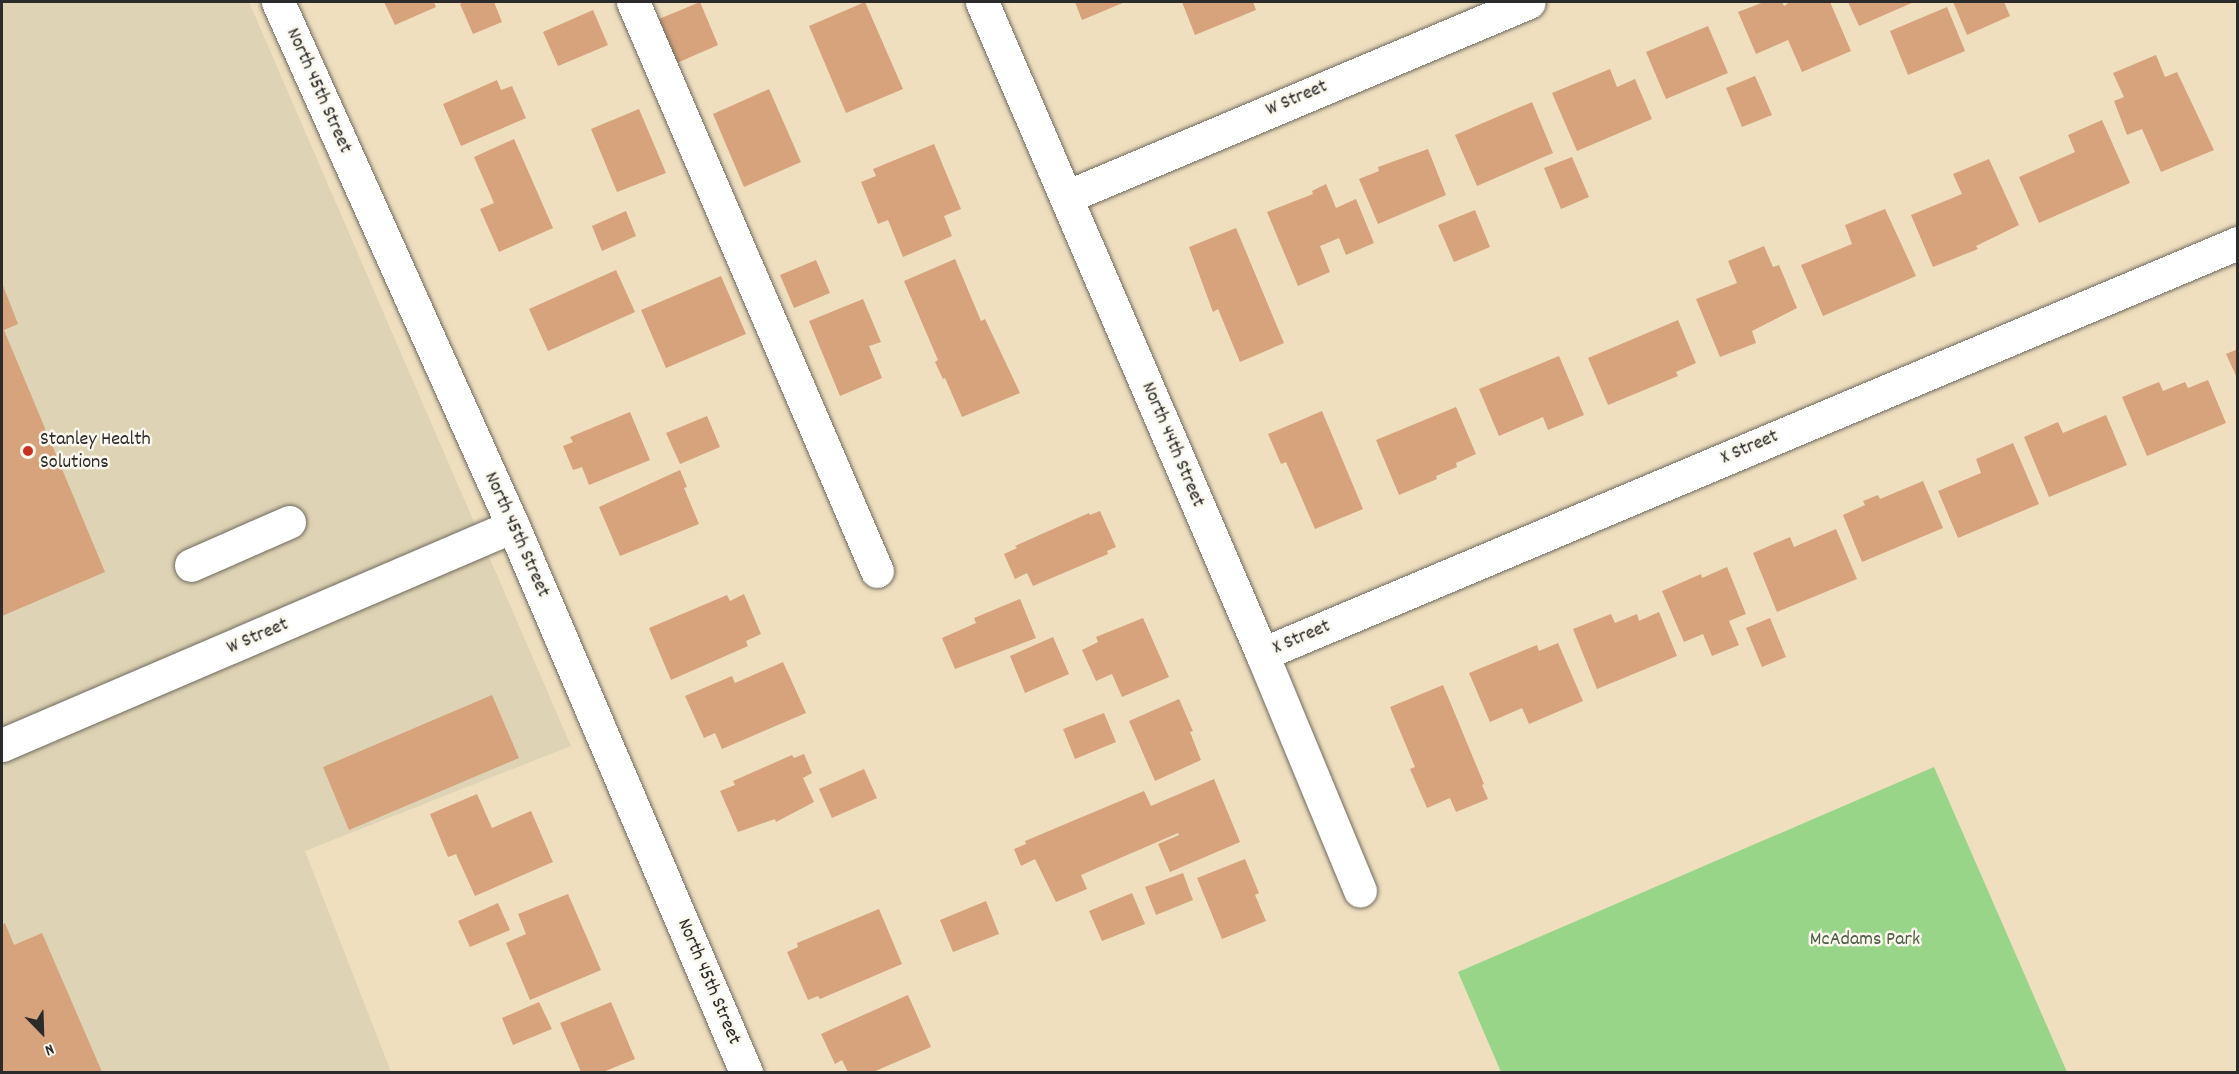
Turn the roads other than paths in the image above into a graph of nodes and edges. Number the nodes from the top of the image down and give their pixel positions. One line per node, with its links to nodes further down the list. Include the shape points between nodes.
1 (278, 2): 8 (street, North 45th Street)
2 (633, 2): 10 (street)
3 (982, 2): 5 (street, North 44th Street)
4 (1529, 2): 5 (street, W Street)
5 (1066, 197): 11 (street, North 44th Street)
6 (2238, 243): 11 (street, X Street)
7 (290, 522): 9 (street)
8 (513, 526): 12 (street, W Street); 14 (street, North 45th Street)
9 (191, 565)
10 (877, 571)
11 (1262, 654): 13 (street, North 44th Street)
12 (2, 745)
13 (1360, 891)
14 (747, 1072)

